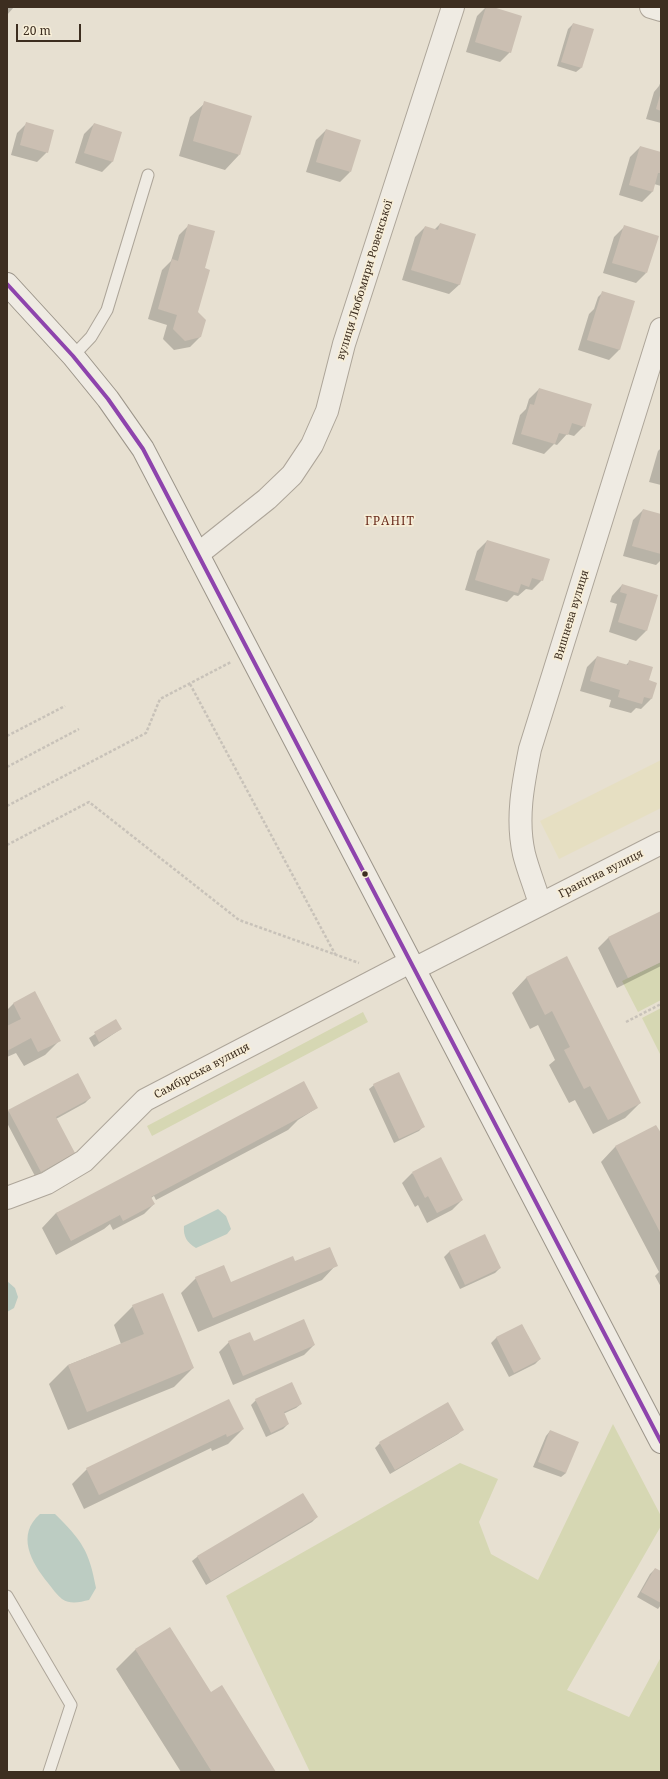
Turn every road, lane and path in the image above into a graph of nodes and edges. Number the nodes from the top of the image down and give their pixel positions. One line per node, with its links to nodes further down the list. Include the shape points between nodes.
1 (453, 7): 8 (street, вулиця Любомири Ровенської, via 344,344 327,411 312,445 292,475 267,499)
2 (651, 7): 3 (street)
3 (661, 10)
4 (148, 175): 7 (lane, via 107,310 91,337)
5 (7, 284): 7 (street)
6 (661, 329): 18 (street, Вишнева вулиця, via 529,756 523,785 520,822 524,854)
7 (73, 356): 8 (street, via 108,399 142,449)
8 (198, 554): 9 (street)
9 (249, 653): 10 (path); 20 (street)
10 (190, 684): 15 (path, via 160,700 146,733); 19 (path)
11 (65, 706): 13 (path)
12 (79, 729): 14 (path)
13 (7, 736)
14 (7, 766)
15 (7, 806)
16 (661, 844): 18 (street, Гранітна вулиця)
17 (7, 845): 19 (path, via 89,802 239,920)
18 (540, 904): 20 (street, Гранітна вулиця)
19 (335, 954): 21 (path)
20 (412, 966): 21 (street, Самбірська вулиця); 25 (street)
21 (387, 974): 24 (street, Самбірська вулиця, via 146,1100 84,1161 47,1183)
22 (661, 1004): 23 (path)
23 (626, 1022)
24 (7, 1198)
25 (661, 1442)
26 (7, 1596): 27 (lane, via 71,1705)
27 (49, 1772)

